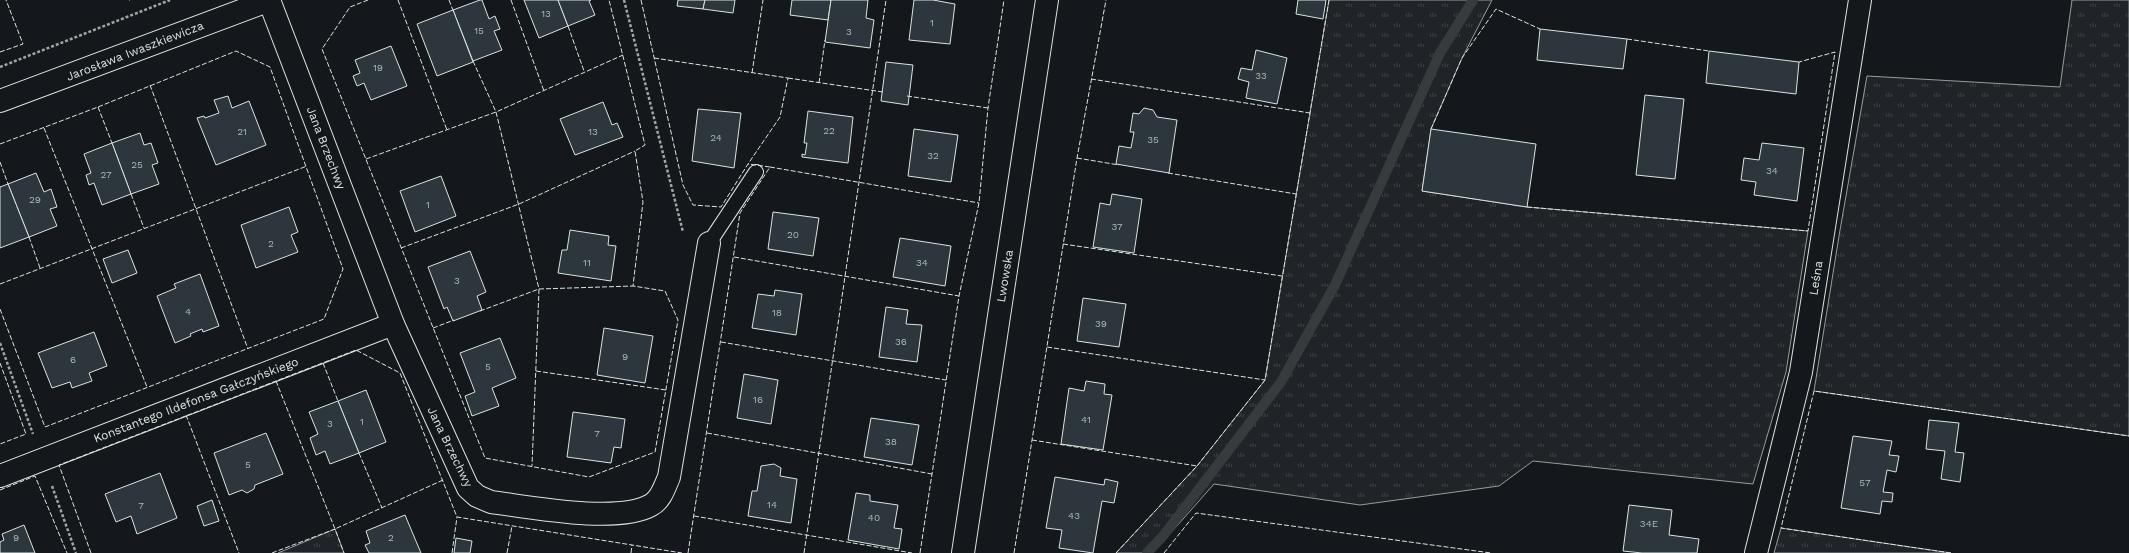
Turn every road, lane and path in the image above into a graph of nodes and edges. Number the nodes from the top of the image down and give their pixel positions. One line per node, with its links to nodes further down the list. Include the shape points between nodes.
1 (170, 0): 6 (path)
2 (270, 0): 7 (street, Jarosława Iwaszkiewicza); 10 (street, Jana Brzechwy)
3 (624, 0): 9 (path, via 685,240)
4 (1047, 0): 15 (street, Lwowska)
5 (1860, 0): 16 (street, Leśna, via 1801,372)
6 (0, 67)
7 (0, 101)
8 (756, 172): 9 (lane)
9 (709, 243): 10 (street, Jana Brzechwy, via 669,477 662,493 653,504 637,511 598,514 491,502 477,496 468,488)
10 (393, 324): 12 (street, Konstantego Ildefonsa Gałczyńskiego)
11 (0, 343): 12 (path)
12 (42, 459): 13 (street, Konstantego Ildefonsa Gałczyńskiego); 14 (path)
13 (0, 476)
14 (76, 553)
15 (964, 553)
16 (1756, 553)

